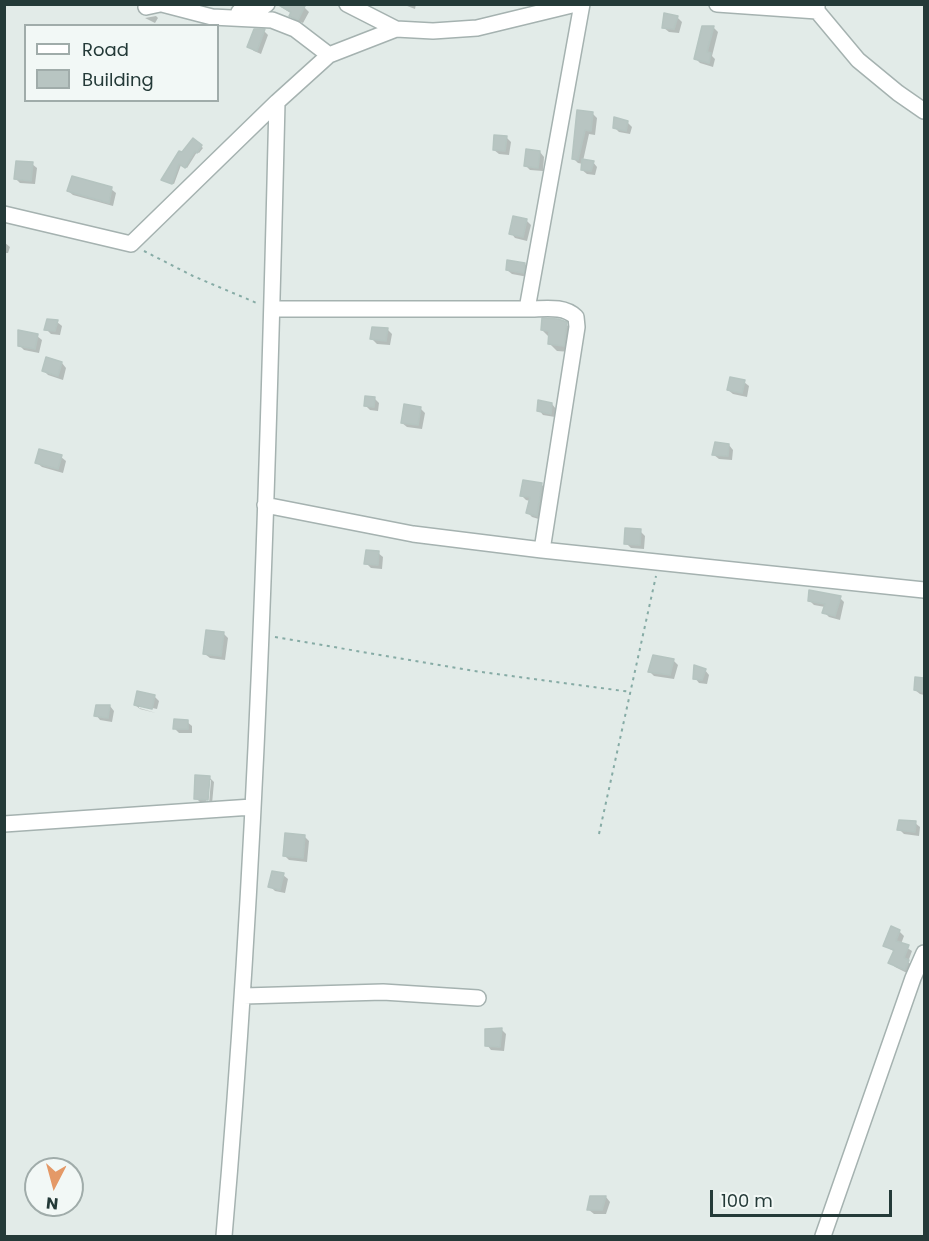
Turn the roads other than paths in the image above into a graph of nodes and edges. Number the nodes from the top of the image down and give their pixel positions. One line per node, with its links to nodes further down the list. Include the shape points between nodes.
1 (267, 4): 8 (street)
2 (347, 4): 9 (street)
3 (576, 4): 9 (street, via 477,28)
4 (582, 4): 15 (street)
5 (717, 4): 7 (street)
6 (156, 5): 8 (street)
7 (817, 8): 12 (street, via 858,60)
8 (212, 17): 10 (street, via 272,20 294,29)
9 (396, 29): 10 (street)
10 (329, 55): 11 (street)
11 (277, 102): 13 (street, via 131,244); 14 (street)
12 (924, 111)
13 (4, 214)
14 (272, 309): 15 (street); 16 (street)
15 (527, 309): 17 (street, via 569,311 576,317 577,327)
16 (266, 505): 17 (street, via 413,534); 19 (street)
17 (542, 550): 18 (street)
18 (924, 590)
19 (252, 807): 20 (street); 22 (street)
20 (4, 825)
21 (924, 953): 25 (street)
22 (244, 996): 23 (street, via 383,992); 24 (street)
23 (478, 998)
24 (224, 1236)
25 (823, 1236)

